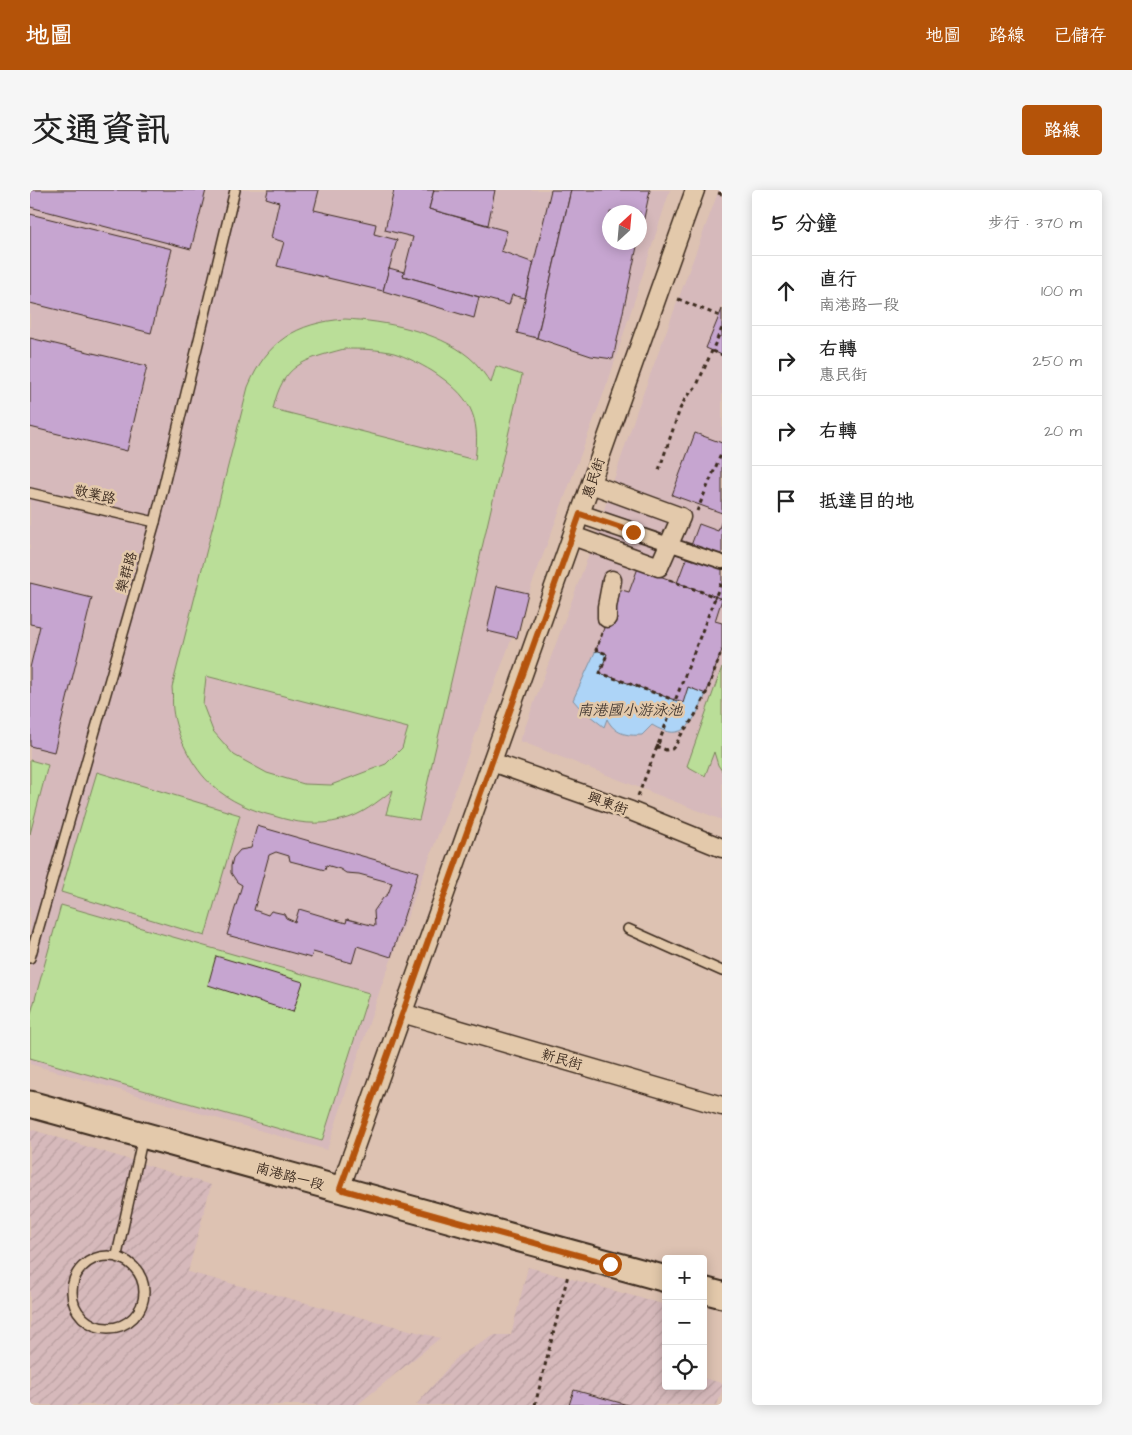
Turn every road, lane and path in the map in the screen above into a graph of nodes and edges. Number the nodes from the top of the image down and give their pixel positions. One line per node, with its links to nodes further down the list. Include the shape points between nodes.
1 (235, 190): 14 (lane, 樂群路)
2 (695, 190): 10 (street, 惠民街)
3 (678, 299): 4 (path)
4 (722, 317)
5 (722, 328): 6 (path)
6 (712, 350): 7 (path); 9 (path, via 698,385 680,409)
7 (722, 355)
8 (722, 452): 13 (path)
9 (659, 470)
10 (591, 484): 12 (street, 惠民街); 17 (street, via 681,517)
11 (30, 493): 14 (lane, 敬業路)
12 (580, 514): 15 (street); 16 (street, 惠民街)
13 (696, 514)
14 (155, 522): 31 (lane, 樂群路)
15 (633, 532): 17 (street)
16 (573, 536): 17 (street, via 659,567); 27 (street, 惠民街)
17 (670, 544): 18 (street)
18 (722, 562)
19 (661, 577): 22 (path)
20 (612, 580): 23 (street)
21 (722, 580): 22 (path)
22 (716, 597): 25 (path)
23 (607, 618): 25 (path, via 596,650 607,654 600,673)
24 (722, 650): 26 (path, via 692,722 672,749)
25 (674, 700): 26 (path)
26 (656, 746): 28 (path)
27 (492, 762): 28 (street, 興東街); 33 (street, 惠民街)
28 (631, 811): 29 (street, 興東街)
29 (722, 848)
30 (628, 930): 32 (lane)
31 (30, 958)
32 (722, 971)
33 (402, 1013): 35 (street, 新民街); 37 (street, 惠民街)
34 (30, 1104): 36 (main road, 南港路一段)
35 (722, 1106)
36 (143, 1136): 37 (main road, 南港路一段); 38 (lane)
37 (340, 1189): 40 (main road, 南港路一段)
38 (116, 1255): 38 (lane, via 95,1256 78,1269 71,1288 75,1309 89,1324 110,1329 130,1322 143,1305 145,1284 135,1266)
39 (568, 1273): 43 (path)
40 (662, 1279)
41 (707, 1291): 42 (main road)
42 (722, 1296)
43 (535, 1405)

